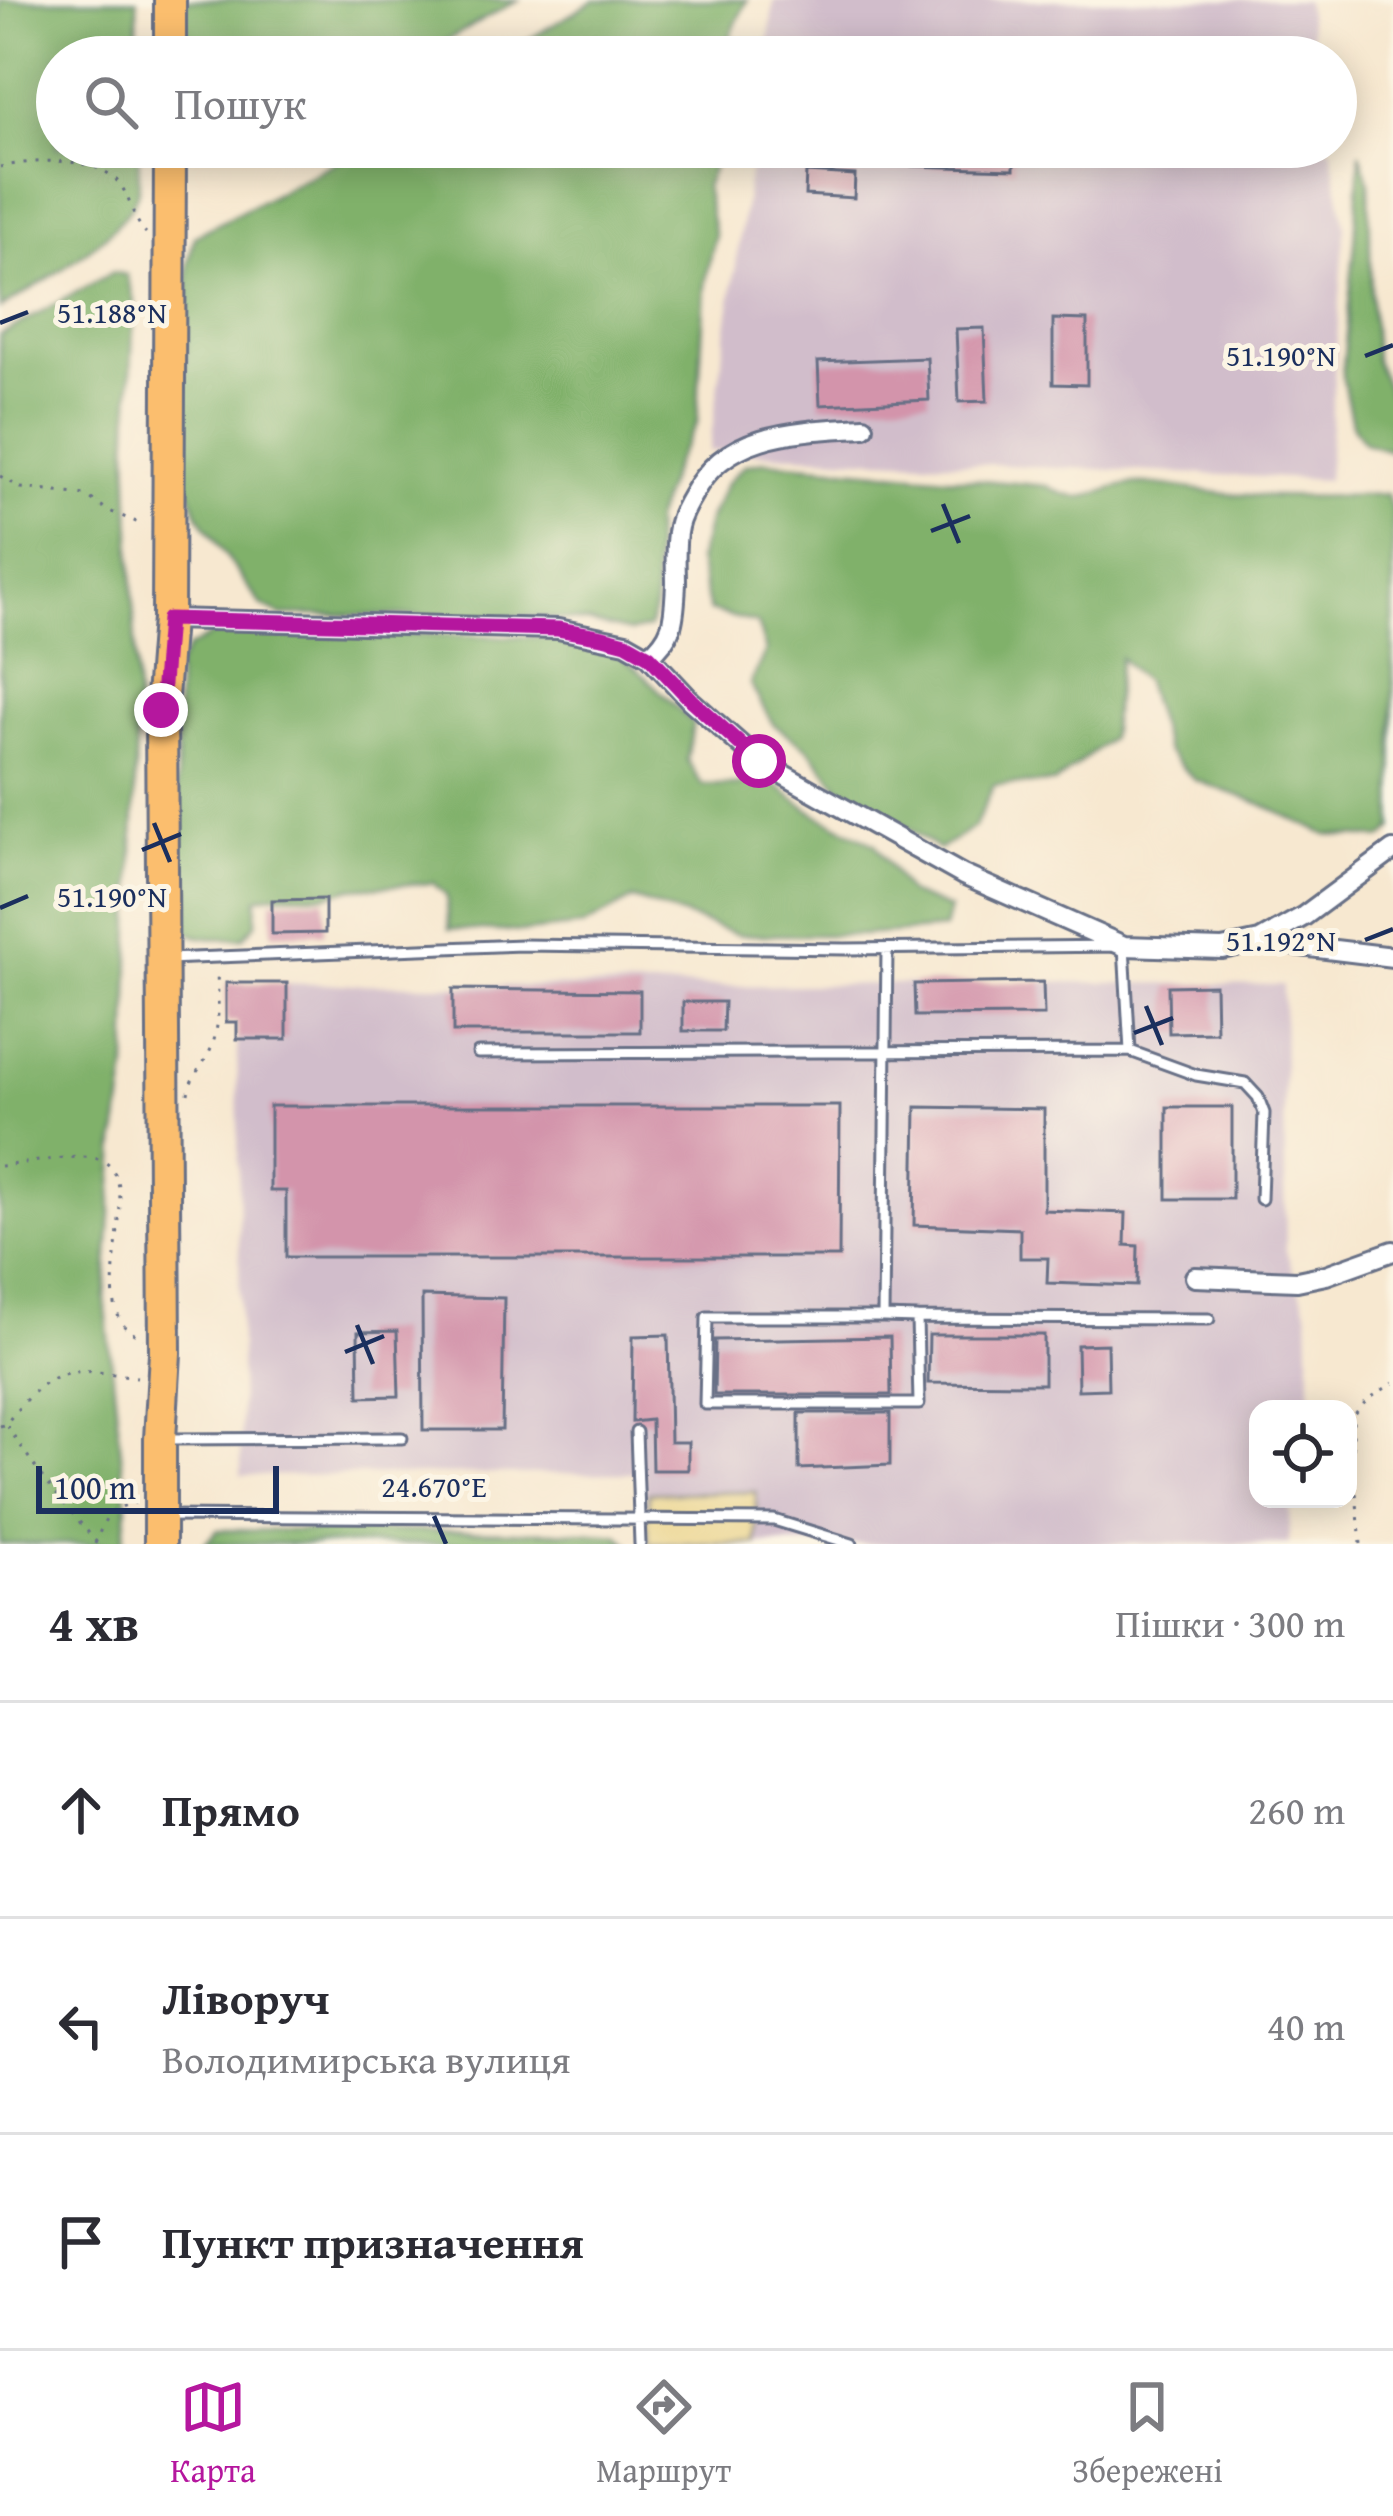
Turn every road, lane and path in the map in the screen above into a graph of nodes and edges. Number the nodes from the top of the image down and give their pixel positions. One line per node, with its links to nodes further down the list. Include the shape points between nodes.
1 (170, 0): 2 (main road)
2 (170, 36)
3 (36, 162): 4 (path)
4 (0, 167)
5 (100, 168): 7 (path)
6 (170, 168): 7 (main road)
7 (169, 255): 10 (main road)
8 (864, 427): 12 (street, via 768,435 713,466 678,527 674,616 668,641)
9 (0, 476): 10 (path, via 21,488 85,495)
10 (168, 534): 11 (main road)
11 (168, 619): 12 (street, via 558,629); 18 (main road)
12 (649, 656): 15 (street, via 759,761 963,875)
13 (1393, 850): 14 (street)
14 (1260, 941): 15 (street, via 1222,949); 17 (street)
15 (1124, 946): 16 (lane); 20 (lane)
16 (887, 949): 18 (lane, via 522,945); 19 (lane)
17 (1393, 956)
18 (162, 959): 29 (main road)
19 (886, 1051): 20 (lane); 21 (lane); 26 (lane)
20 (1130, 1052): 23 (lane, via 1245,1083 1258,1097)
21 (478, 1053)
22 (0, 1166): 29 (path, via 91,1157 110,1164 120,1181 115,1306)
23 (1261, 1199)
24 (1393, 1251): 25 (street, via 1297,1281)
25 (1195, 1277)
26 (883, 1317): 27 (lane); 27 (lane, via 707,1316 705,1404 919,1404)
27 (917, 1318): 28 (lane)
28 (1210, 1319)
29 (164, 1367): 31 (path, via 50,1377); 34 (main road)
30 (1393, 1383): 40 (path, via 1353,1416)
31 (3, 1425): 37 (path)
32 (636, 1432): 35 (lane)
33 (402, 1438): 34 (lane)
34 (160, 1439): 36 (main road)
35 (640, 1520): 36 (lane); 38 (lane); 39 (lane, via 774,1520)
36 (160, 1522): 37 (path, via 142,1502 116,1507)
37 (96, 1543)
38 (640, 1544)
39 (852, 1544)
40 (1361, 1544)

